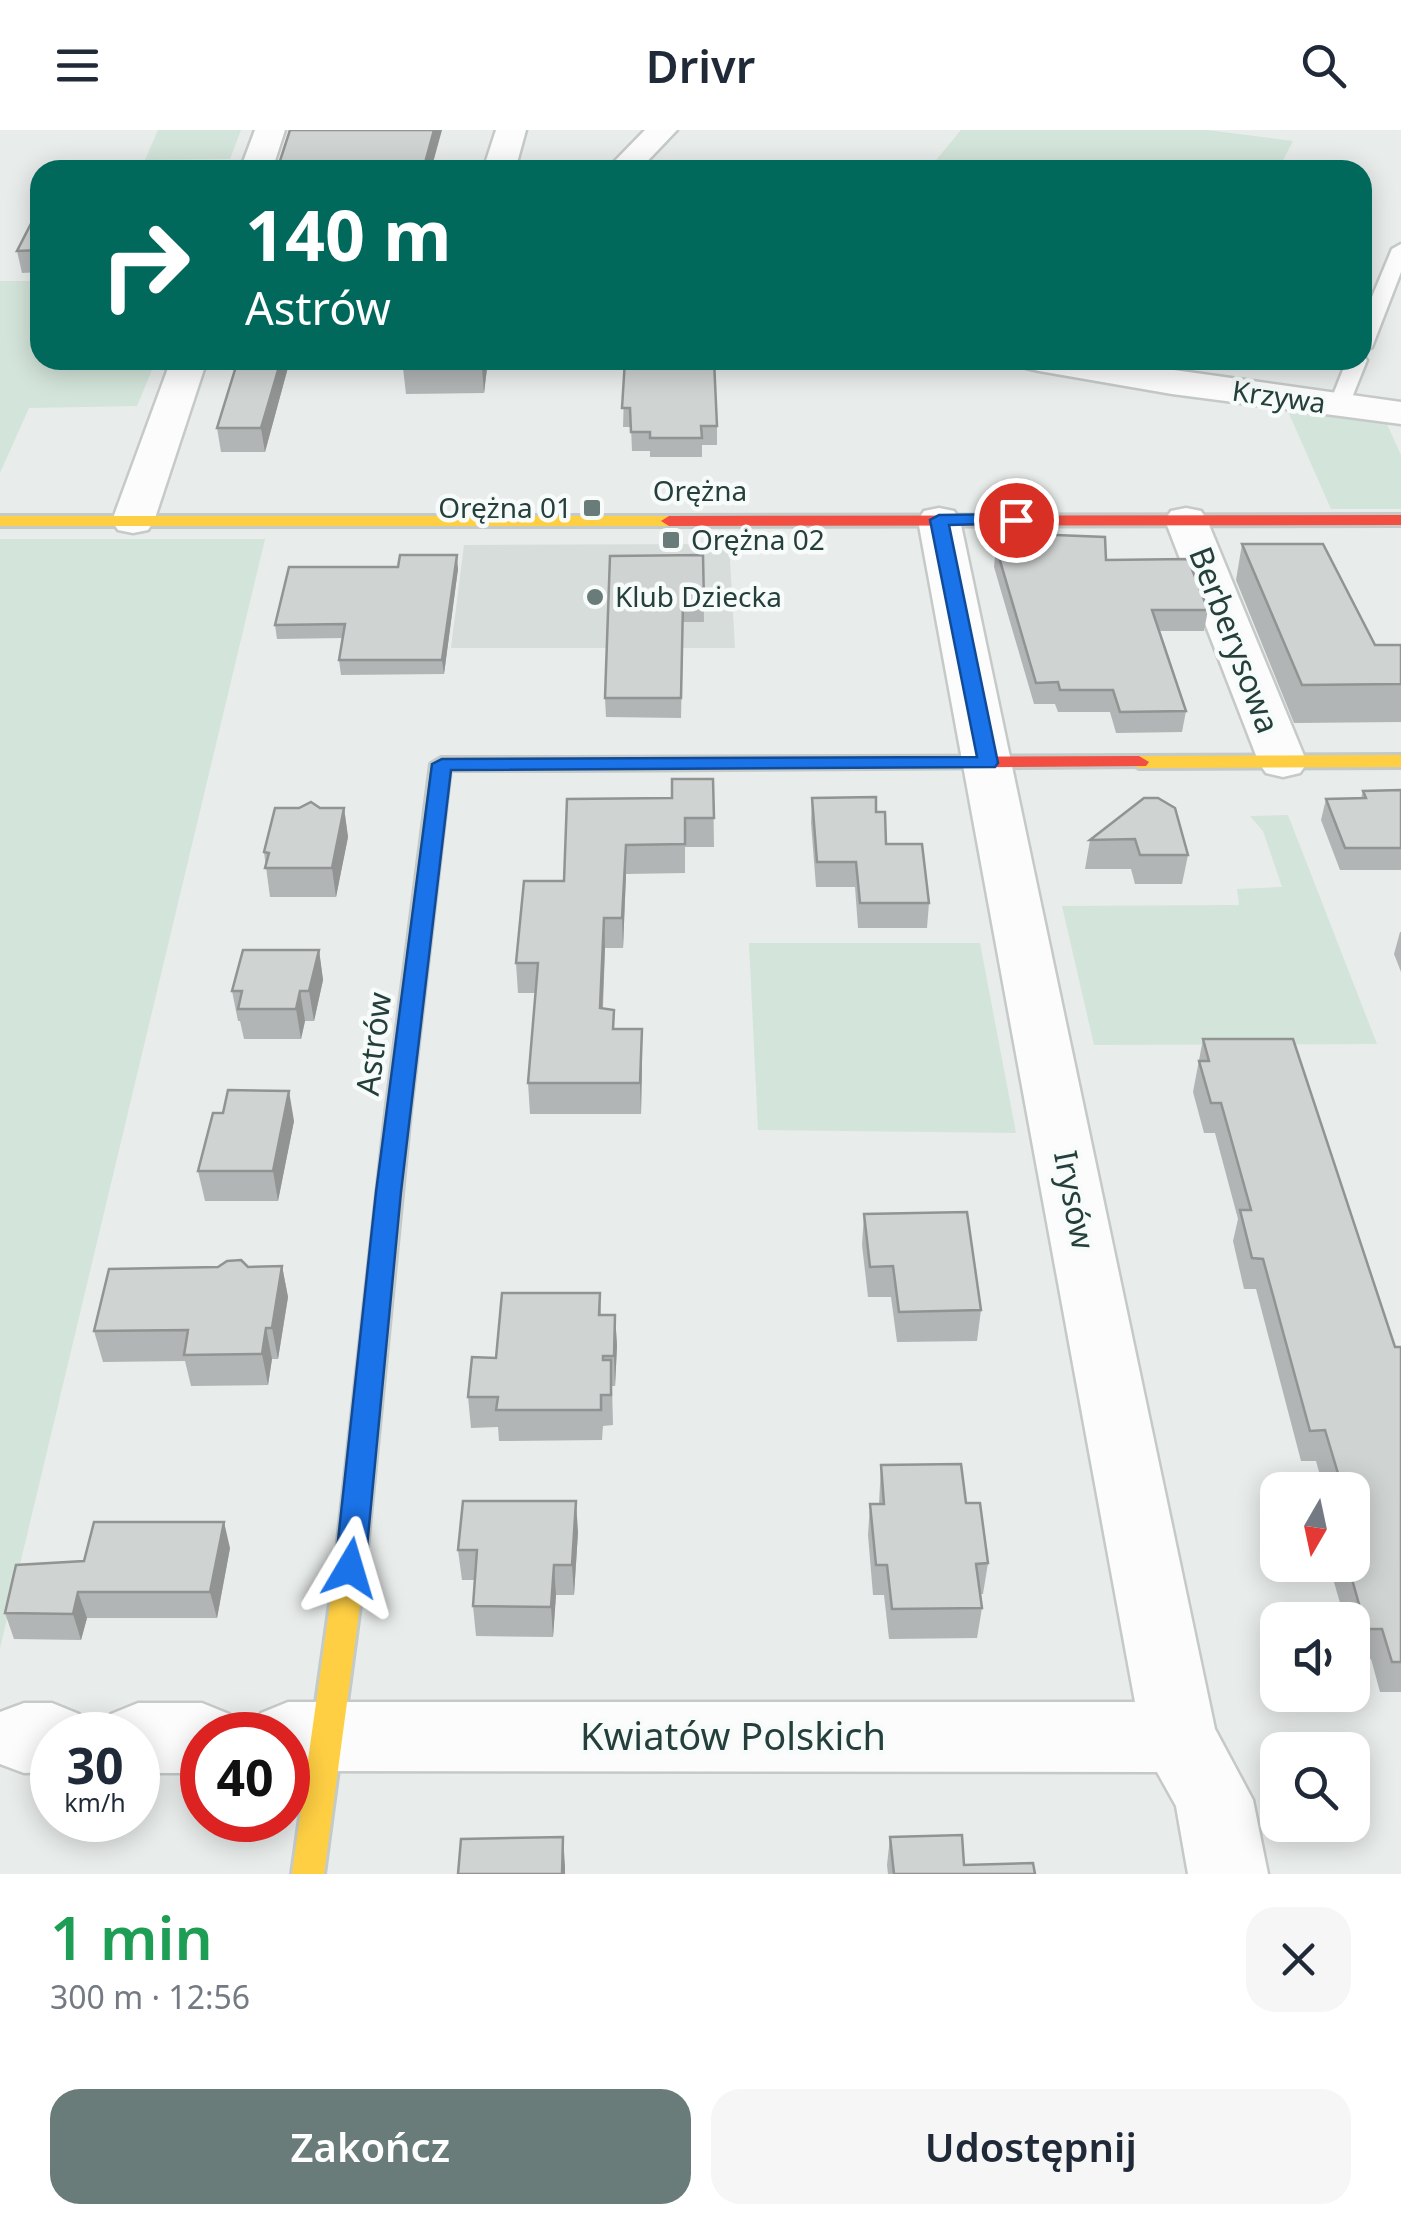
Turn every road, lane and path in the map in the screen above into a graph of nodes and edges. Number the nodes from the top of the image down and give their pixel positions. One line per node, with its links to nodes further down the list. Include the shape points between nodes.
1 (270, 130): 4 (street)
2 (511, 130): 5 (street)
3 (662, 130): 6 (street)
4 (260, 160)
5 (502, 160)
6 (632, 160)
7 (1401, 249): 8 (lane)
8 (1372, 322)
9 (185, 370): 18 (street)
10 (1106, 370): 12 (street, Krzywa)
11 (1353, 370): 12 (lane)
12 (1339, 405): 13 (street, Krzywa)
13 (1401, 413)
14 (939, 520): 15 (street, Orężna); 18 (street, Orężna); 20 (street, Irysów)
15 (1186, 520): 16 (street, Orężna); 21 (street, Berberysowa)
16 (1401, 520)
17 (0, 521): 18 (street, Orężna)
18 (134, 521)
19 (1401, 761): 21 (street, Berberysowa)
20 (988, 763): 21 (street); 22 (street, Astrów, via 442,764 350,1568); 24 (street, Irysów)
21 (1282, 763)
22 (310, 1722)
23 (310, 1737): 24 (street, Kwiatów Polskich)
24 (1179, 1737): 27 (street, Irysów, via 1214,1800)
25 (308, 1842): 26 (street, Astrów)
26 (308, 1874)
27 (1228, 1874)

